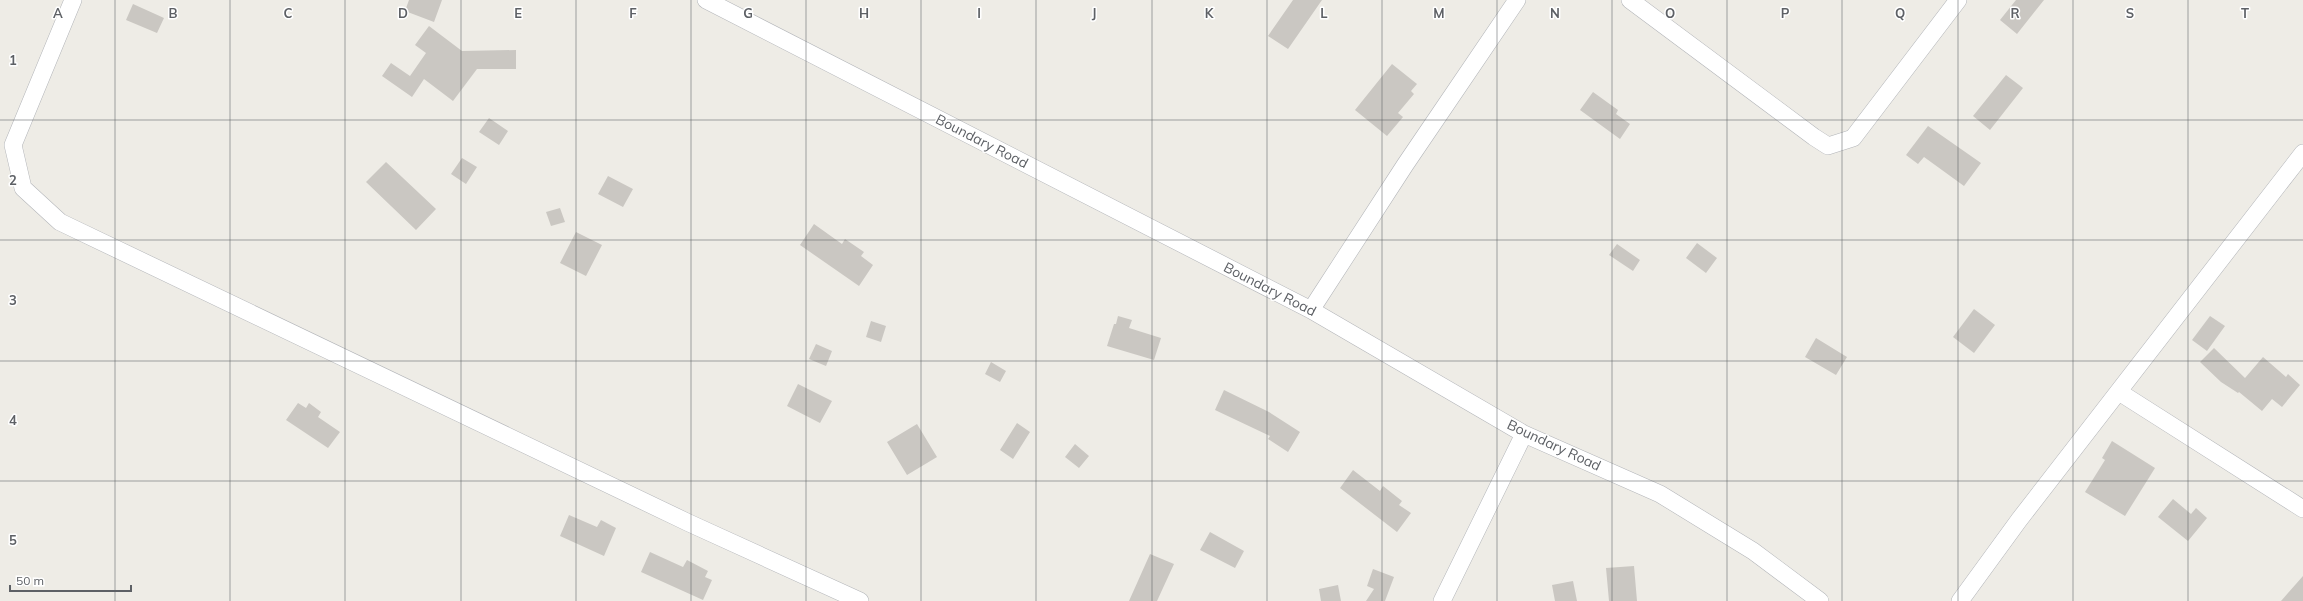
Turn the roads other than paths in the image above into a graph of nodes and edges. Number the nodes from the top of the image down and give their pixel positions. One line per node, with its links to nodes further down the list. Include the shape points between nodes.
1 (73, 0): 11 (street, via 13,145 23,188 60,222 689,523)
2 (706, 0): 7 (street, Boundary Road)
3 (1517, 0): 7 (street)
4 (1630, 0): 5 (street, via 1828,146 1853,138)
5 (1958, 0)
6 (2303, 153): 8 (street)
7 (1311, 310): 9 (street, Boundary Road)
8 (2119, 392): 10 (street); 14 (street)
9 (1524, 434): 12 (street); 13 (street, Boundary Road, via 1660,494 1753,552)
10 (2303, 509)
11 (860, 601)
12 (1442, 601)
13 (1820, 601)
14 (1960, 601)

